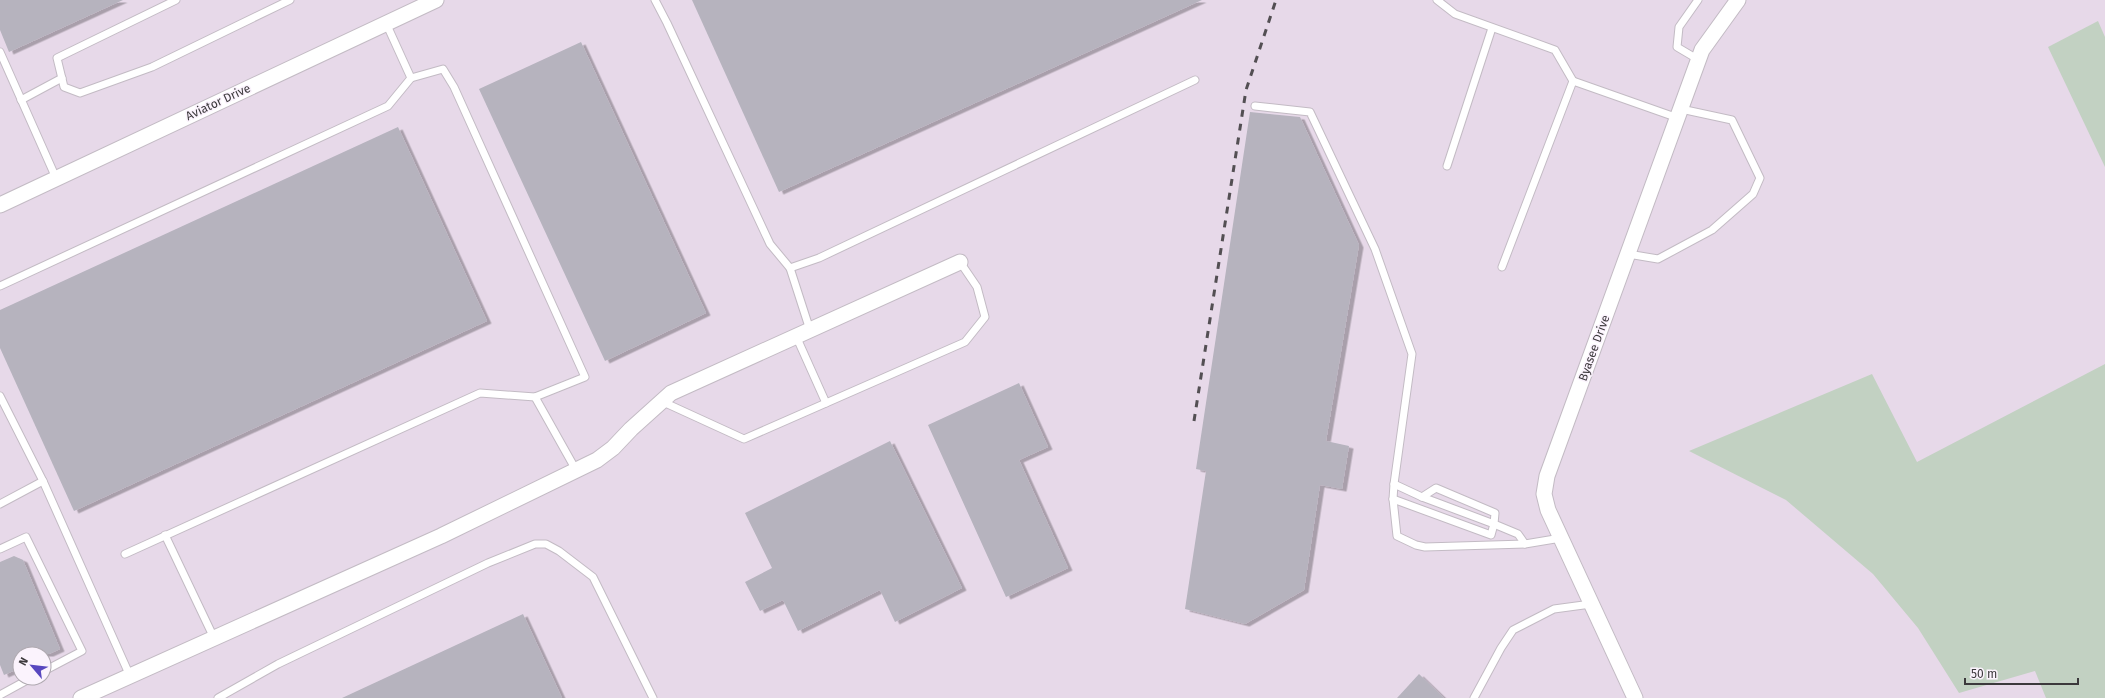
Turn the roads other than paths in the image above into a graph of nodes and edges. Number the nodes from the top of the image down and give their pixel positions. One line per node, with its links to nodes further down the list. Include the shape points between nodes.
1 (176, 0): 12 (lane, via 57,58)
2 (290, 0): 12 (lane, via 152,66 80,93 64,86)
3 (436, 0): 8 (street, Aviator Drive)
4 (655, 0): 25 (lane, via 770,244)
5 (1437, 0): 9 (lane, via 1455,14)
6 (1698, 0): 11 (lane, via 1680,27 1677,47)
7 (1738, 0): 11 (street, Byasee Drive, via 1702,50)
8 (386, 23): 13 (lane); 20 (street, Aviator Drive)
9 (1492, 28): 15 (lane, via 1555,50); 19 (lane)
10 (0, 52): 16 (lane)
11 (1699, 60): 18 (street, Byasee Drive)
12 (62, 78): 16 (lane)
13 (411, 78): 26 (lane, via 388,106); 29 (lane, via 443,69 454,87 585,377)
14 (1195, 80): 25 (lane, via 818,258)
15 (1573, 81): 18 (lane); 24 (lane)
16 (21, 100): 20 (lane)
17 (1255, 106): 34 (lane, via 1310,112 1375,249 1412,354)
18 (1679, 113): 22 (street, Byasee Drive); 22 (lane, via 1732,120 1760,178 1753,194 1712,230 1658,259)
19 (1447, 166)
20 (56, 178): 21 (street, Aviator Drive)
21 (0, 205)
22 (1628, 254): 40 (street, Byasee Drive, via 1547,476 1544,494 1548,510)
23 (960, 262): 27 (street); 31 (lane, via 977,287 985,317 965,342)
24 (1502, 267)
25 (790, 268): 27 (lane)
26 (0, 286)
27 (803, 333): 30 (street, via 671,393); 31 (lane)
28 (0, 396): 33 (lane)
29 (536, 397): 32 (lane); 39 (lane, via 480,393)
30 (660, 401): 31 (lane, via 744,439); 32 (street, via 613,448 597,460)
31 (826, 403)
32 (576, 470): 45 (street, via 441,536)
33 (43, 481): 37 (lane); 47 (lane)
34 (1394, 484): 35 (lane); 36 (lane)
35 (1422, 497): 38 (lane); 38 (lane, via 1436,488 1495,513)
36 (1394, 499): 38 (lane, via 1491,535); 41 (lane, via 1397,536 1416,545 1426,547)
37 (0, 504)
38 (1494, 524): 41 (lane, via 1518,534)
39 (165, 535): 43 (lane); 45 (lane)
40 (1561, 538): 41 (lane); 44 (street, Byasee Drive)
41 (1525, 544)
42 (0, 549): 46 (lane, via 26,537 82,651)
43 (125, 554)
44 (1592, 604): 53 (lane, via 1554,609 1513,630); 54 (street, Byasee Drive)
45 (214, 638): 47 (street)
46 (52, 667)
47 (130, 676): 50 (street)
48 (16, 686): 49 (lane)
49 (0, 695)
50 (81, 698)
51 (218, 698): 52 (lane, via 278,664 488,563 535,544 546,544 559,551 593,577)
52 (653, 698)
53 (1474, 698)
54 (1635, 698)

